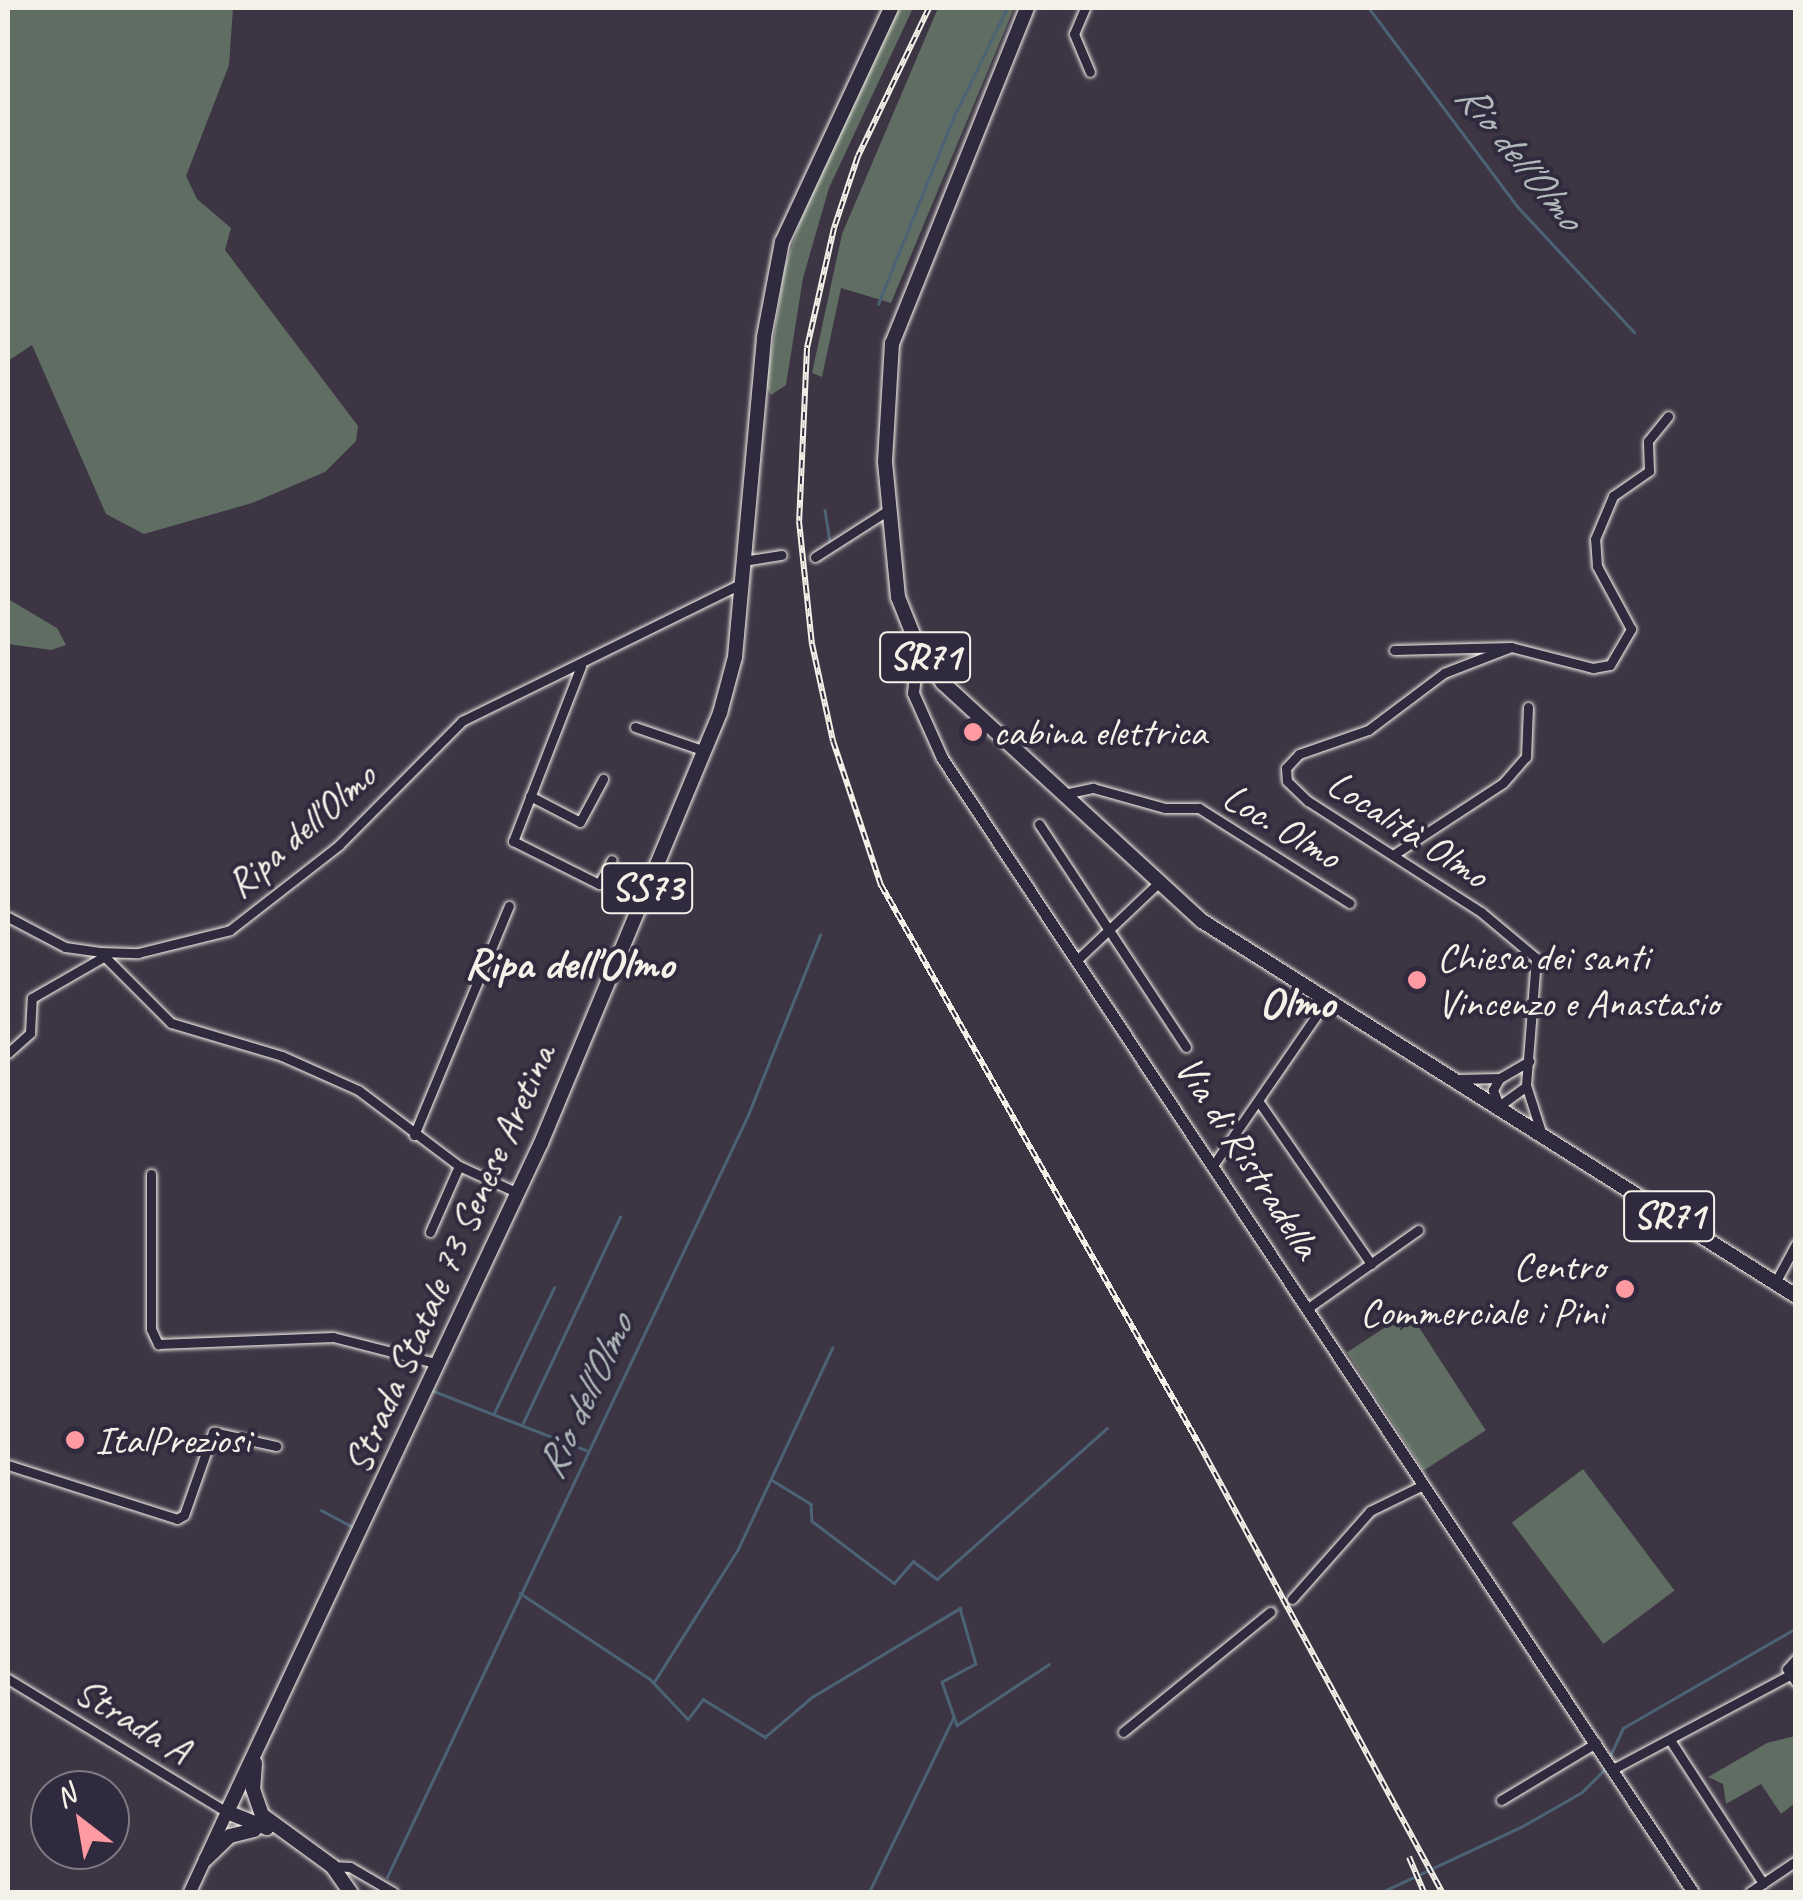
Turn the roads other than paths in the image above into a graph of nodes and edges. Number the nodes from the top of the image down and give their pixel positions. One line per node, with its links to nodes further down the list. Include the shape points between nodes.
1 (891, 8): 9 (main road, Strada Statale 73 Senese Aretina / SS73, via 782,242 764,337)
2 (1027, 8): 6 (main road, SR71, via 902,306 886,398)
3 (1086, 8): 4 (street, via 1074,34)
4 (1090, 72)
5 (1668, 416): 11 (street, via 1648,441 1649,471 1612,496 1594,540 1597,566 1631,628 1620,656 1592,668)
6 (890, 509): 8 (street); 12 (main road, SR71, via 898,597)
7 (782, 556): 9 (street)
8 (815, 557)
9 (743, 562): 10 (main road, Strada Statale 73 Senese Aretina / SS73)
10 (740, 584): 14 (street, Ripa dell'Olmo); 17 (main road, Strada Statale 73 Senese Aretina / SS73, via 735,657)
11 (1512, 646): 13 (street); 22 (street, Località Olmo, via 1444,673 1368,730 1299,754 1286,768 1295,790)
12 (918, 648): 19 (main road, SR71, via 944,683); 30 (street, Via di Ristradella, via 912,693 928,735)
13 (1394, 650)
14 (581, 665): 20 (street); 29 (street, Ripa dell'Olmo, via 462,722 339,844 230,930 138,953)
15 (1528, 707): 22 (street, Loc. Olmo, via 1526,757 1503,784)
16 (634, 728): 17 (street)
17 (705, 751): 45 (main road, Strada Statale 73 Senese Aretina / SS73)
18 (603, 779): 20 (street, via 580,822)
19 (1064, 794): 24 (main road, SR71); 25 (street, Loc. Olmo, via 1093,788 1165,808 1199,808)
20 (530, 796): 23 (street, via 513,841 600,884)
21 (1039, 824): 28 (street)
22 (1392, 855): 34 (street, Località Olmo, via 1481,912 1536,958)
23 (612, 860)
24 (1156, 885): 28 (street); 31 (main road, SR71)
25 (1349, 903)
26 (509, 906): 40 (street)
27 (8, 916): 29 (street, via 65,947)
28 (1108, 929): 30 (street); 32 (street)
29 (102, 954): 33 (street, via 32,998 30,1033); 40 (street, via 171,1023 282,1056 358,1090)
30 (1078, 959): 42 (street, Via di Ristradella)
31 (1328, 999): 36 (main road, SR71); 38 (street)
32 (1186, 1048)
33 (8, 1053)
34 (1529, 1061): 35 (street); 37 (street)
35 (1500, 1078): 36 (street); 39 (street, via 1493,1090)
36 (1456, 1079): 39 (main road, SR71)
37 (1526, 1084): 39 (street, via 1518,1098); 41 (street)
38 (1260, 1102): 42 (street); 49 (street)
39 (1499, 1106): 41 (main road, SR71)
40 (414, 1134): 43 (street)
41 (1542, 1134): 50 (main road, SR71)
42 (1214, 1164): 52 (street, Via di Ristradella)
43 (459, 1166): 45 (street); 47 (street)
44 (151, 1174): 53 (street, via 151,1330 158,1344 333,1337)
45 (518, 1193): 53 (main road, Strada Statale 73 Senese Aretina / SS73)
46 (1418, 1230): 49 (street)
47 (430, 1232)
48 (1796, 1244): 50 (street)
49 (1372, 1264): 52 (street)
50 (1775, 1283): 51 (main road, SR71)
51 (1796, 1296)
52 (1308, 1308): 56 (street, Via di Ristradella)
53 (439, 1364): 62 (main road, Strada Statale 73 Senese Aretina / SS73)
54 (276, 1446): 55 (street, via 213,1432 184,1516 177,1519)
55 (8, 1464)
56 (1423, 1486): 57 (street, via 1370,1511); 65 (street, Via di Ristradella)
57 (1292, 1600)
58 (1270, 1612): 63 (street)
59 (1796, 1659): 61 (street)
60 (8, 1678): 68 (street, Strada A)
61 (1792, 1679): 64 (street)
62 (267, 1730): 68 (main road, Strada Statale 73 Senese Aretina / SS73); 71 (main road, via 253,1776 256,1804)
63 (1123, 1732)
64 (1670, 1740): 66 (street); 75 (street)
65 (1596, 1743): 66 (street, Via di Ristradella); 67 (street)
66 (1613, 1769): 79 (street, Via di Ristradella)
67 (1502, 1800)
68 (228, 1812): 69 (main road); 70 (main road, via 248,1816); 72 (main road, Strada Statale 73 Senese Aretina / SS73)
69 (254, 1830): 70 (main road); 72 (main road, via 230,1836)
70 (276, 1835): 71 (main road)
71 (302, 1846): 74 (main road)
72 (206, 1859): 76 (main road, Strada Statale 73 Senese Aretina / SS73)
73 (1796, 1861): 75 (street)
74 (332, 1866): 77 (main road); 78 (street, via 350,1867)
75 (1764, 1883): 80 (street)
76 (190, 1892)
77 (350, 1892)
78 (393, 1892)
79 (1693, 1892)
80 (1750, 1892)

